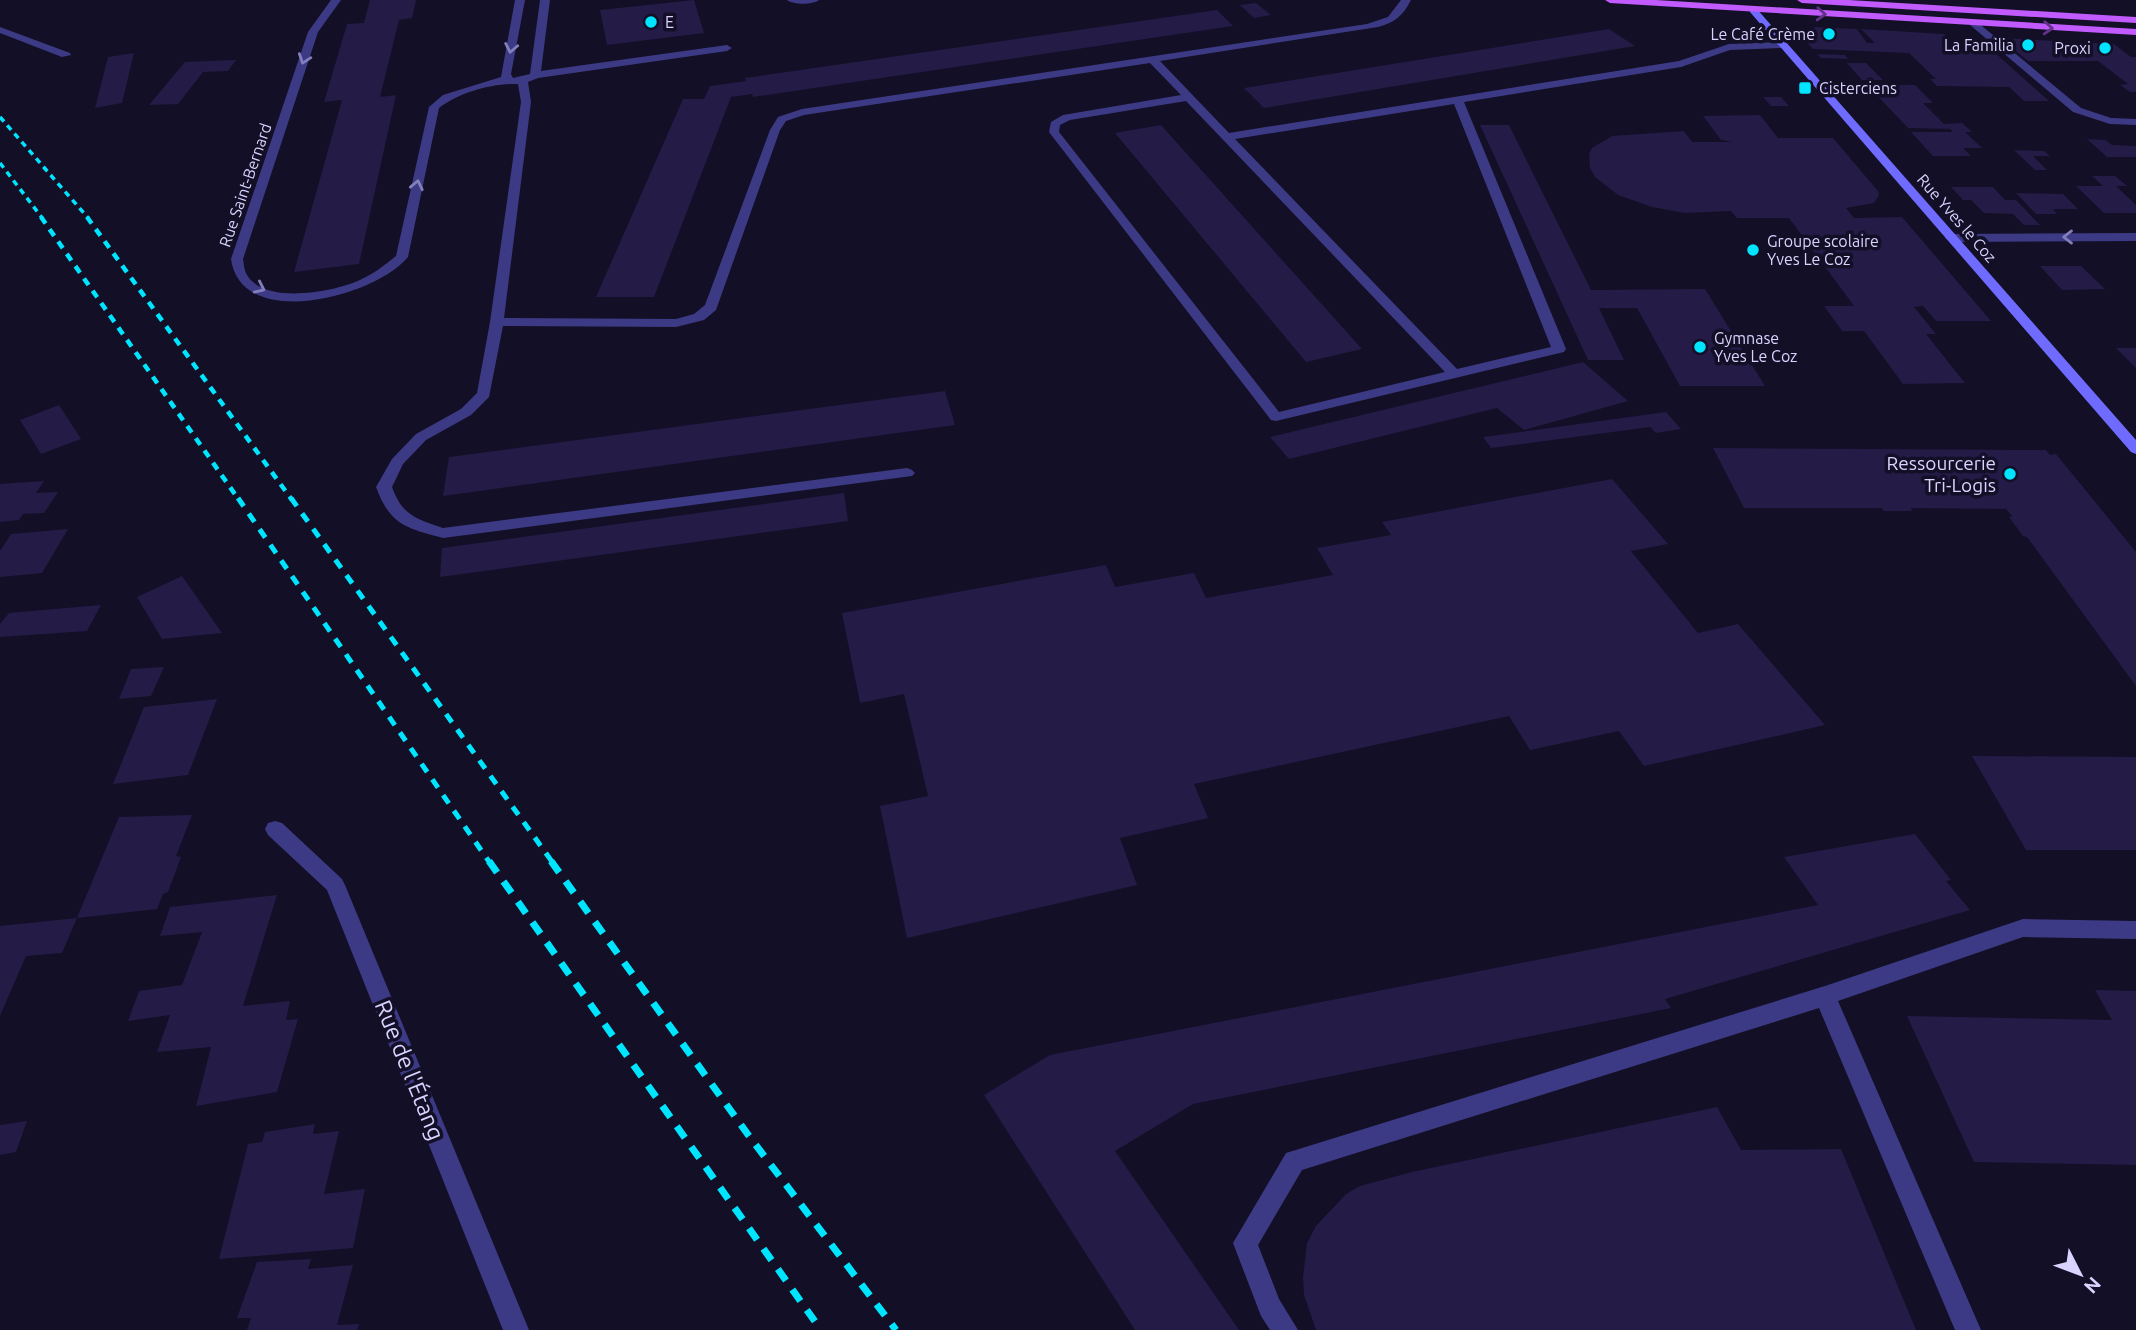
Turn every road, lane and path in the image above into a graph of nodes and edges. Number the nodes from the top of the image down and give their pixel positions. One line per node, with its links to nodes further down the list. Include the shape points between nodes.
1 (336, 0): 20 (street, Rue Saint-Bernard, one-way to 20, via 313,32 237,259 240,275 252,286 274,295 302,298 360,285 386,272 402,257 434,107 447,97)
2 (520, 0): 20 (street, one-way to 20)
3 (545, 0): 19 (street)
4 (792, 0): 5 (street)
5 (814, 0)
6 (1406, 0): 18 (street, via 1400,15 1389,22)
7 (1609, 0): 10 (main road)
8 (1746, 0): 10 (main road)
9 (1802, 0): 11 (main road)
10 (1753, 10): 12 (main road, one-way to 12); 15 (main road, Rue Yves le Coz)
11 (2136, 20)
12 (1973, 23): 14 (main road, one-way to 14); 24 (street, via 2077,110 2110,121)
13 (0, 30): 17 (street)
14 (2136, 32)
15 (1782, 45): 23 (street, via 1729,47 1681,64); 27 (main road, Rue Yves le Coz)
16 (727, 48): 19 (street)
17 (66, 55)
18 (1152, 59): 22 (street); 28 (street, via 802,112 782,119 711,307 699,317 676,323)
19 (535, 75): 21 (street)
20 (506, 79): 21 (street)
21 (523, 82): 28 (street, via 526,103)
22 (1189, 97): 25 (street); 29 (street, via 1067,117 1055,124 1054,132 1276,417)
23 (1458, 100): 25 (street); 29 (street, via 1559,349)
24 (2136, 122)
25 (1227, 137): 29 (street)
26 (2136, 237): 27 (street, one-way to 27)
27 (1951, 238): 30 (main road, Rue Yves le Coz)
28 (497, 322): 31 (street, via 484,394 466,412 421,437 397,461 384,487 392,509 414,524 443,533)
29 (1454, 374)
30 (2136, 449)
31 (907, 473)
32 (275, 830): 35 (street, Rue de l'Étang, via 335,885)
33 (2136, 930): 34 (street, via 2023,928)
34 (1825, 996): 36 (street, via 1294,1161 1245,1243 1270,1307); 37 (street)
35 (516, 1330)
36 (1285, 1330)
37 (1968, 1330)

